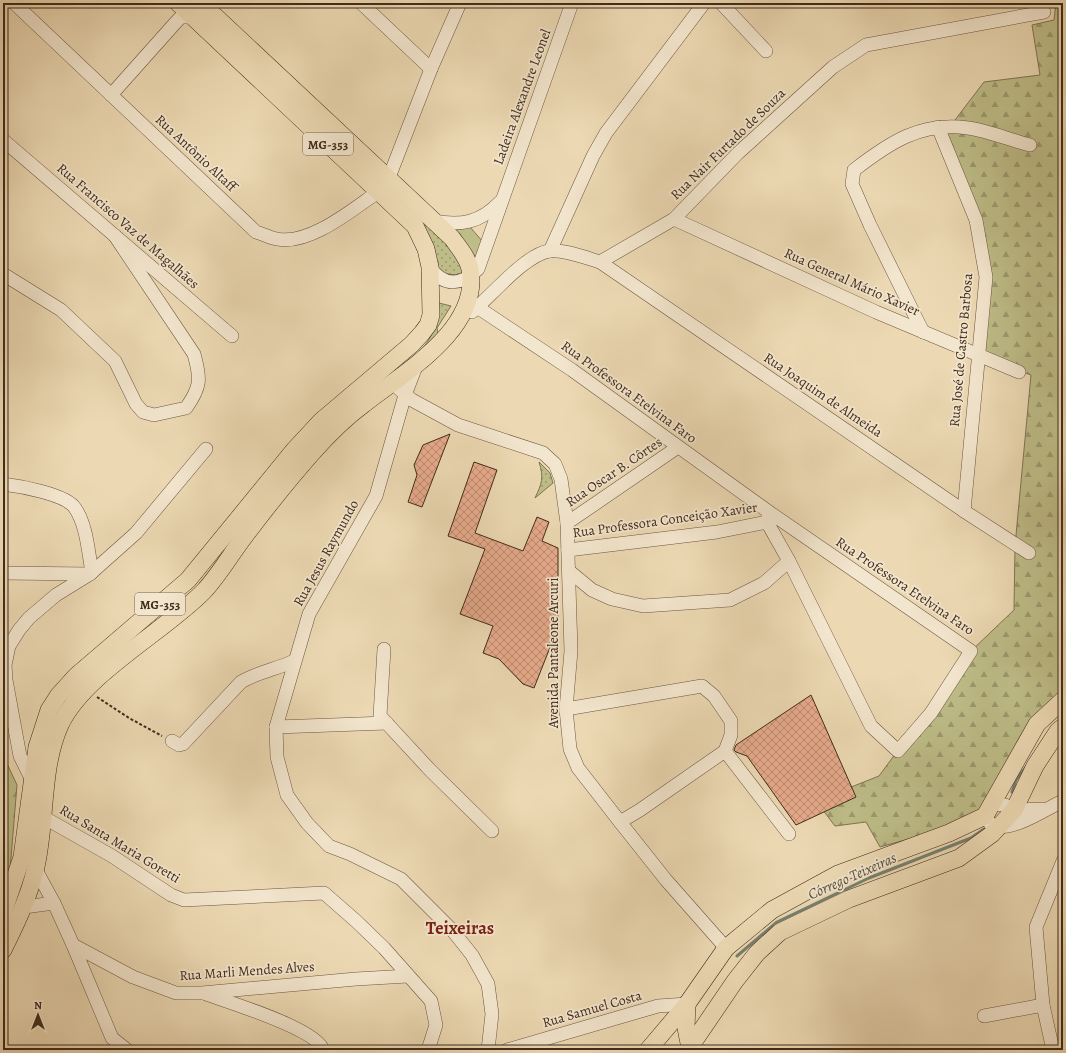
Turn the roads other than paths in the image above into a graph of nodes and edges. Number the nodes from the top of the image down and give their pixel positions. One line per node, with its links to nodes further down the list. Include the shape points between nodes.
1 (14, 3): 11 (street, Rua Antônio Altaff)
2 (362, 3): 10 (street)
3 (460, 3): 10 (street)
4 (572, 3): 18 (street, Ladeira Alexandre Leonel)
5 (704, 3): 22 (street, via 606,133)
6 (721, 3): 9 (street)
7 (186, 10): 11 (street); 16 (main road, MG-353); 17 (main road, MG-353)
8 (1044, 12): 19 (street, Rua Nair Furtado de Souza, via 866,45 833,66 738,153)
9 (766, 51)
10 (431, 69): 15 (street)
11 (111, 94): 17 (street, Rua Antônio Altaff, via 256,232 263,235 278,240 305,238 329,226)
12 (938, 127): 14 (street, via 968,128); 28 (street, via 908,134 879,150 854,170 852,184); 30 (street, Rua José de Castro Barbosa, via 976,220 986,277)
13 (3, 140): 21 (street, Rua Francisco Vaz de Magalhães)
14 (1030, 145)
15 (399, 151): 16 (street, via 384,162); 17 (street)
16 (370, 162): 17 (main road, MG-353)
17 (383, 186): 20 (main road, MG-353); 24 (main road, MG-353, via 415,226 426,249)
18 (501, 201): 20 (street, Ladeira Alexandre Leonel, via 488,214 471,221); 26 (street, Ladeira Alexandre Leonel, via 478,268)
19 (674, 219): 23 (street, Rua Nair Furtado de Souza); 28 (street, Rua General Mário Xavier)
20 (433, 221): 26 (main road, MG-353, via 452,238 466,258)
21 (115, 236): 25 (street, via 194,354 199,372 197,393 186,408 154,415 143,412 136,404 115,361 61,310); 29 (street, Rua Francisco Vaz de Magalhães)
22 (550, 251): 23 (street); 27 (street, via 534,256)
23 (600, 262): 36 (street, Rua Joaquim de Almeida)
24 (430, 273): 26 (street, via 448,281 464,280); 32 (main road, via 436,296 433,324 420,346 394,370 392,376); 54 (main road, MG-353, via 431,309 428,324 422,333 321,421 188,580 102,652 58,696 43,724)
25 (3, 274)
26 (471, 276): 27 (main road, MG-353)
27 (473, 304): 32 (main road, MG-353, via 444,339 418,363); 33 (street, Rua Professora Etelvina Faro, via 572,370)
28 (923, 332): 30 (street, Rua General Mário Xavier)
29 (232, 336)
30 (978, 355): 31 (street, Rua General Mário Xavier); 36 (street, Rua José de Castro Barbosa)
31 (1019, 372)
32 (399, 389): 38 (street, Avenida Pantaleone Arcuri, via 458,425 543,453 554,464 561,479); 46 (street, Rua Jesus Raymundo, via 376,496 309,614); 59 (main road, MG-353, via 365,403 331,432 264,510 206,589 86,690 61,724 54,744)
33 (678, 448): 37 (street, Rua Professora Etelvina Faro); 38 (street, Rua Oscar B. Côrtes)
34 (206, 449): 44 (street, via 136,533)
35 (3, 484): 44 (street, via 50,493 74,506 84,526)
36 (964, 511): 40 (street, Rua Joaquim de Almeida)
37 (768, 517): 39 (street, Rua Professora Conceição Xavier, via 717,532); 41 (street, Rua Professora Etelvina Faro); 41 (street, Rua Professora Etelvina Faro, via 971,651 931,713 898,751 871,726)
38 (568, 523): 39 (street, Avenida Pantaleone Arcuri)
39 (568, 550): 42 (street, Avenida Pantaleone Arcuri)
40 (1029, 553)
41 (789, 561): 42 (street, via 764,583 730,600 643,606 612,599 592,590)
42 (569, 571): 48 (street, Avenida Pantaleone Arcuri, via 571,651)
43 (3, 573): 44 (street)
44 (91, 573): 54 (street, via 56,595 29,618 9,646 5,665 6,680 20,756)
45 (384, 649): 49 (street, via 380,716)
46 (294, 661): 50 (street, Rua Jesus Raymundo); 52 (street, via 253,675 242,682 183,744 179,745)
47 (1063, 700): 57 (main road, via 1037,724)
48 (566, 709): 53 (street, via 702,686 724,708 731,721 731,735); 60 (street, Avenida Pantaleone Arcuri, via 570,749 578,768)
49 (387, 723): 50 (street); 62 (street)
50 (276, 727): 82 (street, Rua Jesus Raymundo, via 277,757 287,795 307,823 329,846 401,879 452,930 472,955 488,984 492,1014)
51 (1063, 727): 58 (main road, via 1035,766)
52 (172, 741)
53 (724, 751): 60 (street); 63 (street)
54 (32, 778): 68 (main road, MG-353, via 22,858)
55 (1063, 801): 56 (street)
56 (1043, 809): 58 (street); 61 (street, via 1034,817)
57 (989, 810): 58 (street, via 1005,804); 61 (street, via 992,826); 70 (main road, via 949,833 838,874 772,910)
58 (1014, 810): 61 (main road)
59 (43, 817): 65 (main road, MG-353); 72 (street, Rua Santa Maria Goretti, via 112,856 171,895 184,900 324,894 384,948)
60 (620, 822): 70 (street, Avenida Pantaleone Arcuri, via 666,880)
61 (998, 827): 73 (main road, via 959,858 849,899 780,932 757,953)
62 (492, 831)
63 (789, 834)
64 (1063, 861): 76 (street, via 1036,927)
65 (36, 870): 66 (street); 67 (main road, MG-353)
66 (54, 903): 67 (street); 69 (street)
67 (24, 907): 71 (main road, MG-353)
68 (3, 913)
69 (73, 945): 74 (street, Rua Marli Mendes Alves, via 133,977 176,992); 79 (street, via 112,1038)
70 (726, 948): 73 (main road, via 732,953); 75 (main road)
71 (3, 950)
72 (408, 976): 74 (street, Rua Marli Mendes Alves); 81 (street, via 431,1001 436,1025)
73 (735, 981): 78 (main road)
74 (202, 993): 80 (street, via 296,1027 312,1037)
75 (687, 1004): 78 (main road, via 686,1028); 83 (street, Rua Samuel Costa, via 658,1006); 84 (main road)
76 (1044, 1005): 77 (street); 85 (street)
77 (984, 1016)
78 (690, 1049)
79 (127, 1050)
80 (323, 1050)
81 (428, 1050)
82 (488, 1050)
83 (508, 1050)
84 (648, 1050)
85 (1053, 1050)

